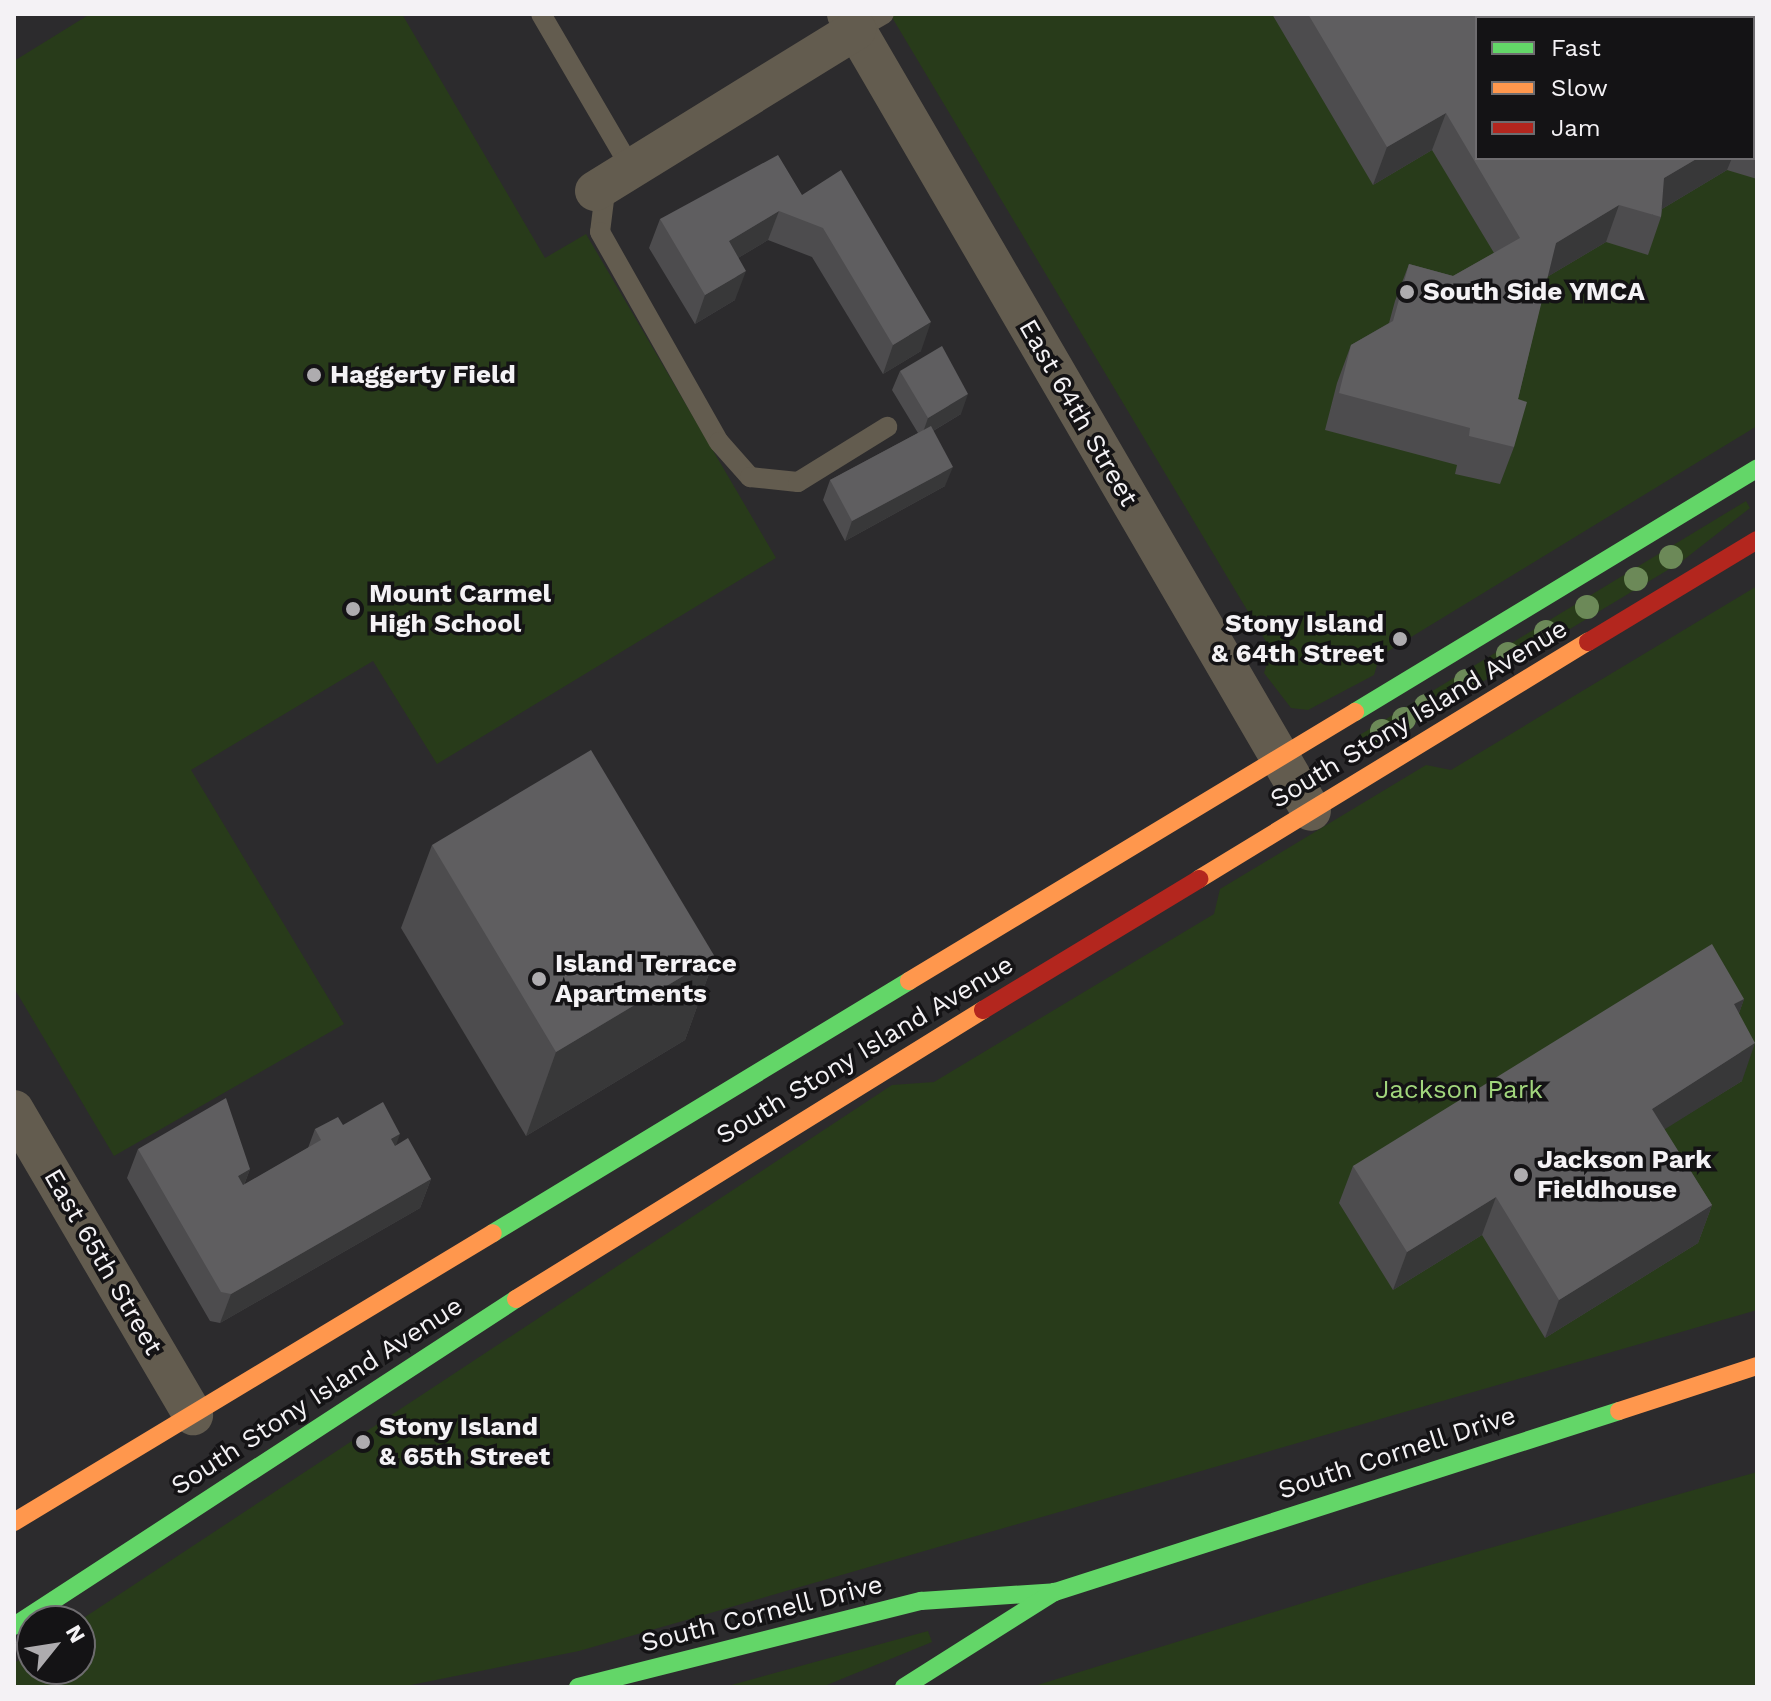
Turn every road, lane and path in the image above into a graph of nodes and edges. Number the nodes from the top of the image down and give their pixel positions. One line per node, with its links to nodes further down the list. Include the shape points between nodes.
1 (541, 14): 3 (lane)
2 (862, 19): 3 (street); 7 (street, East 64th Street)
3 (611, 181): 4 (lane, via 600,232 719,442 750,477 798,482)
4 (887, 427)
5 (1757, 469): 7 (main road, South Stony Island Avenue)
6 (1757, 540): 8 (main road, South Stony Island Avenue)
7 (1278, 757): 8 (street, East 64th Street); 11 (main road, South Stony Island Avenue)
8 (1311, 811): 14 (main road, South Stony Island Avenue, via 621,1230)
9 (14, 1110): 11 (street, East 65th Street)
10 (1757, 1366): 13 (main road, South Cornell Drive)
11 (193, 1415): 12 (main road, South Stony Island Avenue)
12 (14, 1522)
13 (1055, 1592): 15 (main road, South Cornell Drive, via 921,1601); 16 (main road, South Cornell Drive)
14 (14, 1626)
15 (578, 1687)
16 (904, 1687)

